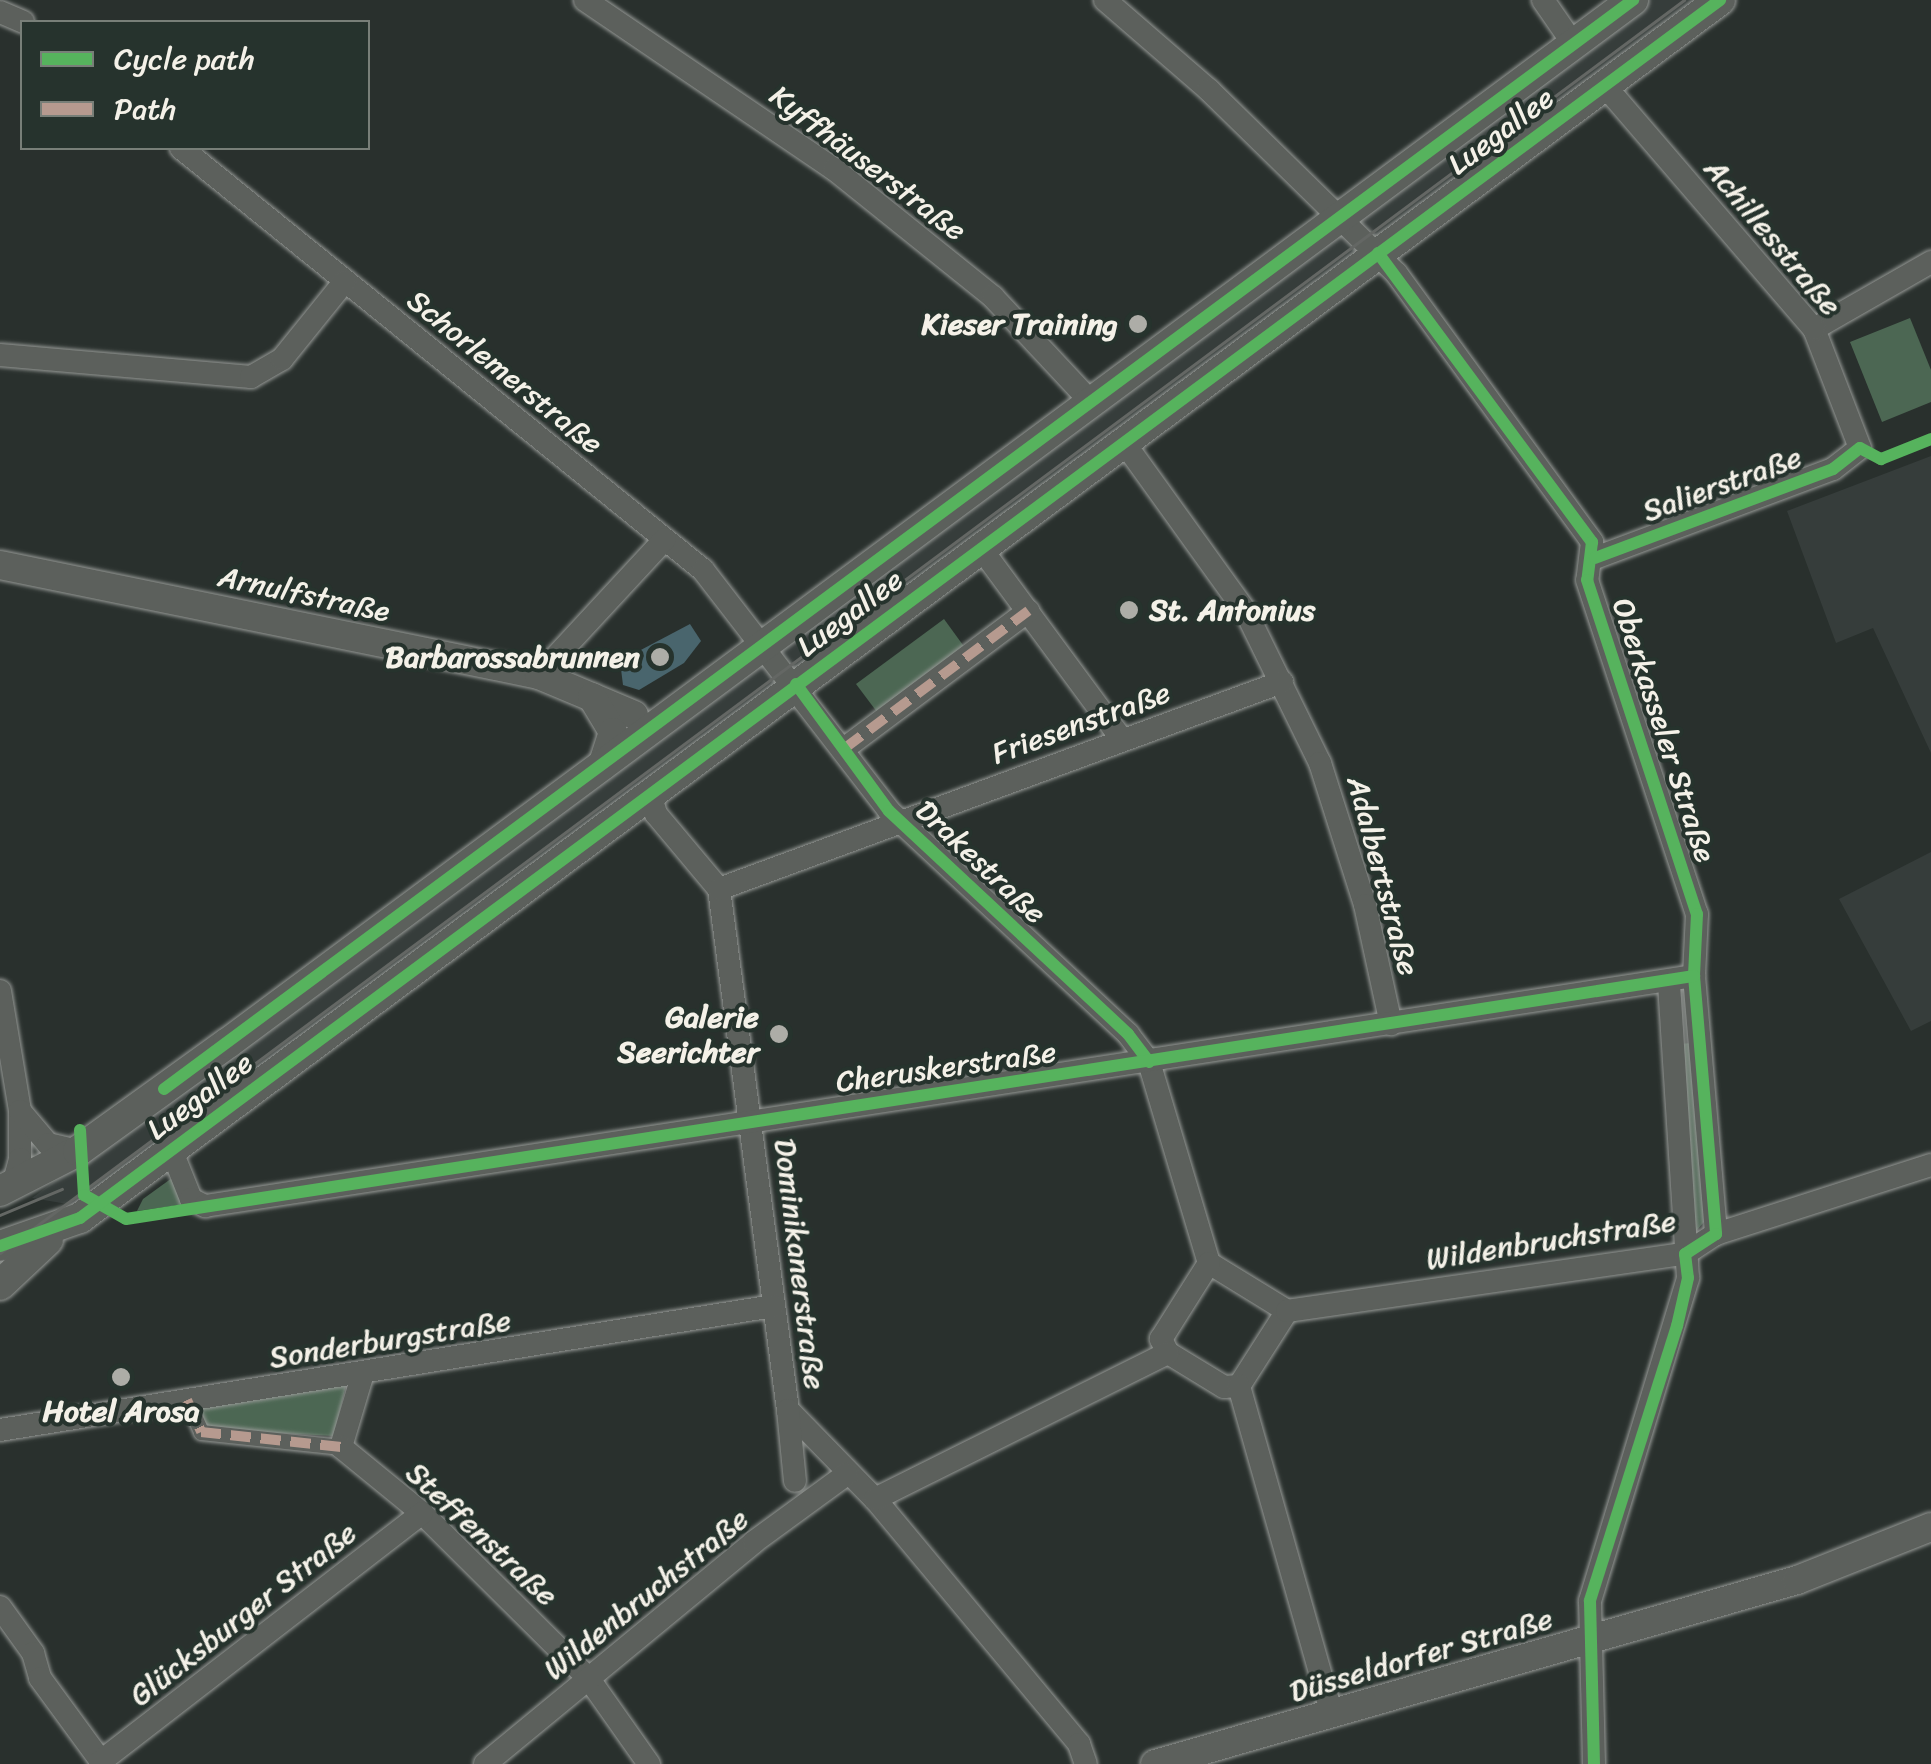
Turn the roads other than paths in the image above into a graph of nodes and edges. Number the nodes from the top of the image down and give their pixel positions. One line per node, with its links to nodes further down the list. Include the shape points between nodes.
1 (584, 0): 15 (street, Kyffhäuserstraße, via 848,180 993,297)
2 (1105, 0): 9 (street, Oberkasseler Straße, via 1210,90)
3 (1543, 0): 6 (street)
4 (1633, 0): 6 (main road, Luegallee)
5 (1720, 0): 7 (main road, Luegallee)
6 (1574, 44): 9 (main road, Luegallee)
7 (1604, 85): 10 (main road, Luegallee); 13 (street, Achillesstraße)
8 (183, 150): 12 (street, Schorlemerstraße)
9 (1337, 219): 10 (street, Oberkasseler Straße); 15 (main road, Luegallee)
10 (1378, 253): 16 (main road, Luegallee); 20 (street, Oberkasseler Straße, via 1567,502)
11 (1931, 262): 13 (street)
12 (345, 281): 14 (street, via 282,359 251,376); 18 (street, Schorlemerstraße)
13 (1814, 329): 17 (street, Achillesstraße)
14 (0, 356)
15 (1091, 402): 23 (main road, Luegallee)
16 (1123, 441): 19 (main road, Luegallee); 25 (street, Adalbertstraße, via 1246,612)
17 (1860, 448): 20 (street, Salierstraße, via 1834,470)
18 (665, 539): 23 (street, Schorlemerstraße, via 703,570); 24 (street)
19 (980, 546): 22 (street); 26 (main road, Luegallee)
20 (1595, 558): 36 (street, Oberkasseler Straße, via 1587,580 1697,914)
21 (0, 565): 24 (street, Arnulfstraße)
22 (1028, 610): 30 (street); 31 (street)
23 (770, 652): 26 (street, Drakestraße); 29 (main road, Luegallee)
24 (539, 675): 27 (street, Arnulfstraße)
25 (1282, 682): 30 (street, Friesenstraße); 39 (street, Adalbertstraße, via 1344,829)
26 (796, 684): 31 (street, Drakestraße); 33 (main road, Luegallee)
27 (592, 697): 28 (street, Arnulfstraße); 32 (street, via 612,732)
28 (634, 715): 29 (main road)
29 (666, 718): 32 (main road, Luegallee)
30 (1121, 738): 34 (street, Friesenstraße)
31 (844, 748): 34 (street, Drakestraße)
32 (602, 766): 44 (main road, Luegallee)
33 (650, 793): 35 (street, via 656,814); 43 (main road, Luegallee)
34 (902, 822): 35 (street, Friesenstraße); 40 (street, Drakestraße, via 1128,1034)
35 (719, 888): 42 (street, Dominikanerstraße)
36 (1694, 976): 37 (street, Cheruskerstraße); 48 (street, Oberkasseler Straße)
37 (1669, 983): 39 (street, Cheruskerstraße); 50 (street)
38 (0, 991): 41 (street)
39 (1391, 1024): 40 (street, Cheruskerstraße)
40 (1149, 1062): 42 (street, Cheruskerstraße); 51 (street, Drakestraße)
41 (20, 1111): 44 (street, via 48,1144); 46 (street, via 20,1159)
42 (752, 1120): 43 (street, Cheruskerstraße, via 205,1206 191,1198); 53 (street, Dominikanerstraße)
43 (170, 1149): 47 (main road, Luegallee)
44 (78, 1151): 46 (main road, Luegallee)
45 (1931, 1165): 48 (street, Wildenbruchstraße)
46 (4, 1194)
47 (80, 1218): 49 (main road, Luegallee); 52 (main road, via 28,1253)
48 (1716, 1234): 50 (street, Wildenbruchstraße)
49 (0, 1246)
50 (1685, 1254): 54 (street, Wildenbruchstraße); 68 (street, via 1688,1278 1677,1326 1601,1557)
51 (1209, 1264): 54 (street); 55 (street, via 1162,1339)
52 (0, 1285)
53 (773, 1306): 56 (street, Sonderburgstraße); 59 (street, Dominikanerstraße)
54 (1287, 1310): 57 (street)
55 (1168, 1353): 57 (street, via 1224,1387); 64 (street)
56 (364, 1373): 58 (street, Sonderburgstraße); 61 (street)
57 (1239, 1386): 70 (street)
58 (187, 1400): 60 (street, Sonderburgstraße); 61 (street, via 202,1432)
59 (788, 1410): 62 (street, Dominikanerstraße); 63 (street, Dominikanerstraße)
60 (5, 1426)
61 (341, 1447): 65 (street, Steffenstraße)
62 (848, 1474): 64 (street, Dominikanerstraße); 69 (street, Wildenbruchstraße)
63 (795, 1481)
64 (875, 1498): 74 (street, Dominikanerstraße, via 1079,1744)
65 (422, 1513): 69 (street, Steffenstraße); 71 (street, Glücksburger Straße)
66 (1931, 1526): 68 (street, Düsseldorfer Straße, via 1798,1580)
67 (0, 1606): 71 (street)
68 (1587, 1640): 70 (street, Düsseldorfer Straße); 76 (street)
69 (589, 1679): 72 (street, Wildenbruchstraße); 73 (street, Steffenstraße)
70 (1332, 1714): 75 (street, Düsseldorfer Straße)
71 (101, 1763)
72 (485, 1764)
73 (649, 1764)
74 (1086, 1764)
75 (1155, 1764)
76 (1594, 1764)

